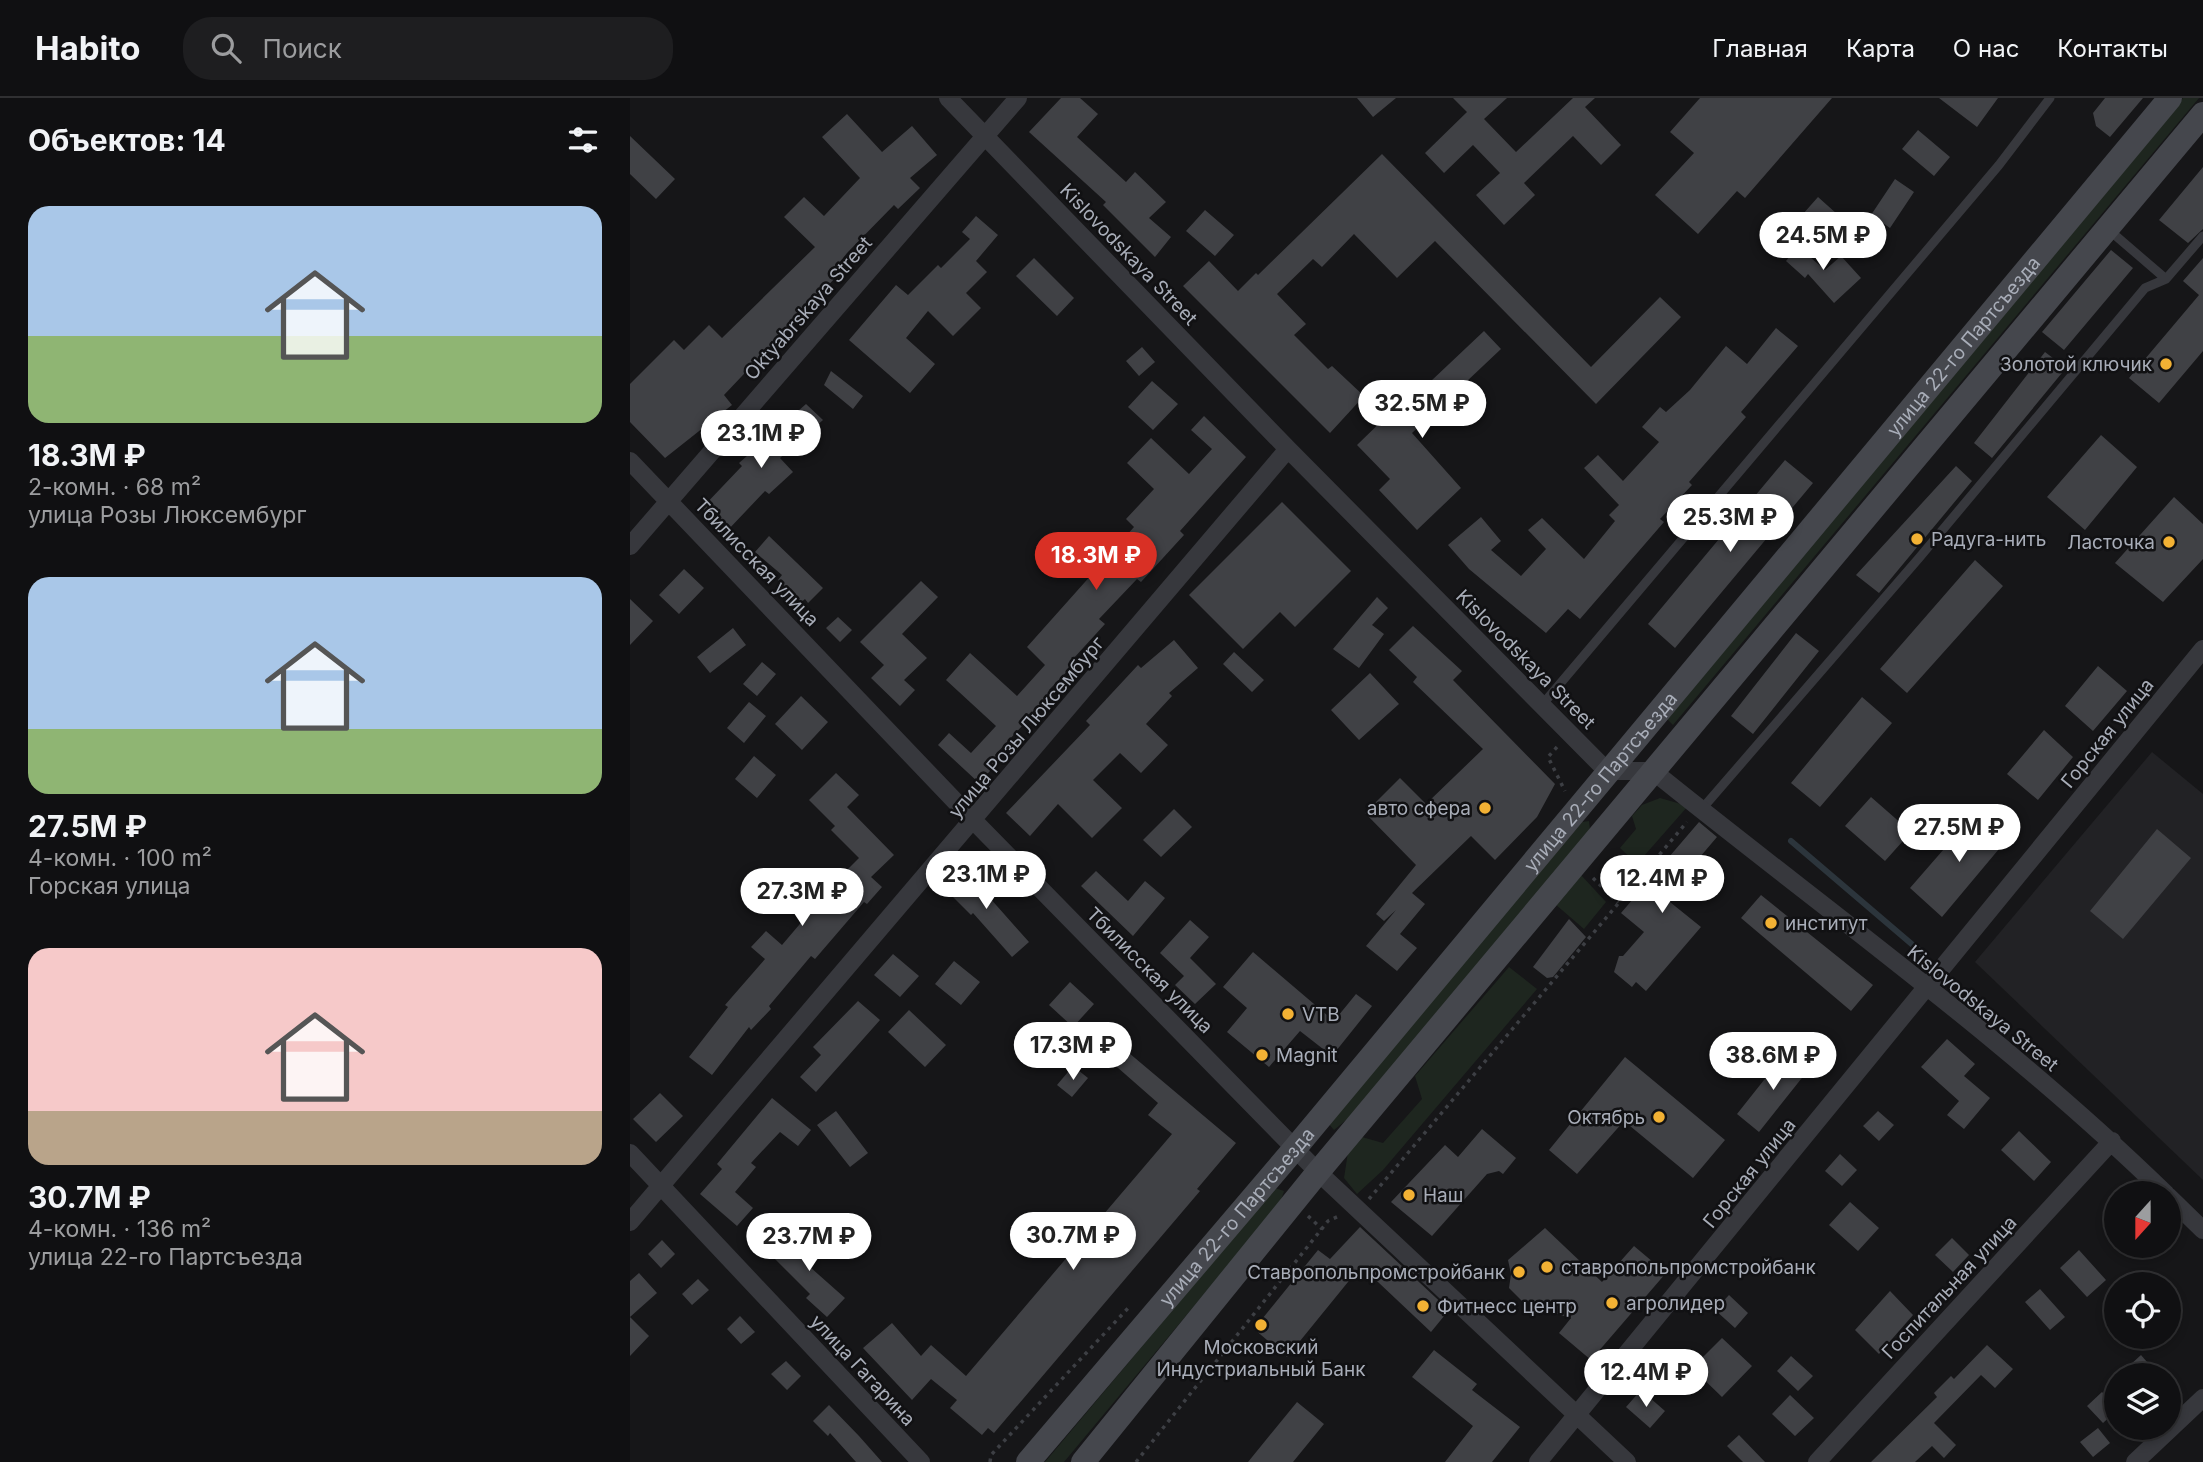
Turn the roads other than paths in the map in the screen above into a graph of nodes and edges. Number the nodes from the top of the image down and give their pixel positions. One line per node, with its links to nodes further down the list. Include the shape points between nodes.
1 (948, 98): 6 (street, Kislovodskaya Street)
2 (1018, 98): 6 (street, Oktyabrskaya Street)
3 (2050, 98): 15 (lane)
4 (2170, 98): 16 (main road, улица 22-го Партсъезда)
5 (2203, 114): 7 (main road, улица 22-го Партсъезда)
6 (986, 136): 10 (street, Kislovodskaya Street); 12 (street, Oktyabrskaya Street)
7 (2108, 228): 9 (lane); 17 (main road, улица 22-го Партсъезда)
8 (2203, 236): 9 (lane)
9 (2166, 279): 18 (lane, via 2145,288)
10 (1288, 449): 15 (street, Kislovodskaya Street); 19 (street, улица Розы Люксембург)
11 (630, 461): 12 (street, Тбилисская улица)
12 (669, 500): 13 (street, Oktyabrskaya Street); 19 (street, Тбилисская улица)
13 (630, 546)
14 (2203, 649): 20 (street, Горская улица)
15 (1542, 705): 16 (street, Kislovodskaya Street)
16 (1607, 771): 17 (street); 22 (main road, улица 22-го Партсъезда)
17 (1653, 771): 18 (street, Kislovodskaya Street); 24 (main road, улица 22-го Партсъезда)
18 (1707, 814): 20 (street, Kislovodskaya Street)
19 (974, 821): 22 (street, Тбилисская улица); 26 (street, улица Розы Люксембург)
20 (1927, 988): 21 (street, Kislovodskaya Street); 31 (street, Горская улица)
21 (2112, 1141): 25 (street, Kislovodskaya Street); 37 (street, Госпитальная улица)
22 (1296, 1147): 24 (street, Тбилисская улица); 33 (main road, улица 22-го Партсъезда)
23 (630, 1153): 26 (street, улица Гагарина)
24 (1318, 1172): 31 (street, Тбилисская улица); 34 (main road, улица 22-го Партсъезда)
25 (2153, 1181)
26 (663, 1187): 28 (street, улица Розы Люксембург); 32 (street, улица Гагарина)
27 (2181, 1209): 29 (street, Kislovodskaya Street)
28 (630, 1222)
29 (2203, 1230)
30 (2203, 1398): 38 (street)
31 (1577, 1415): 35 (street, Горская улица); 36 (street, Тбилисская улица)
32 (921, 1462)
33 (1028, 1462)
34 (1083, 1462)
35 (1538, 1462)
36 (1627, 1462)
37 (1817, 1462)
38 (2135, 1462)

